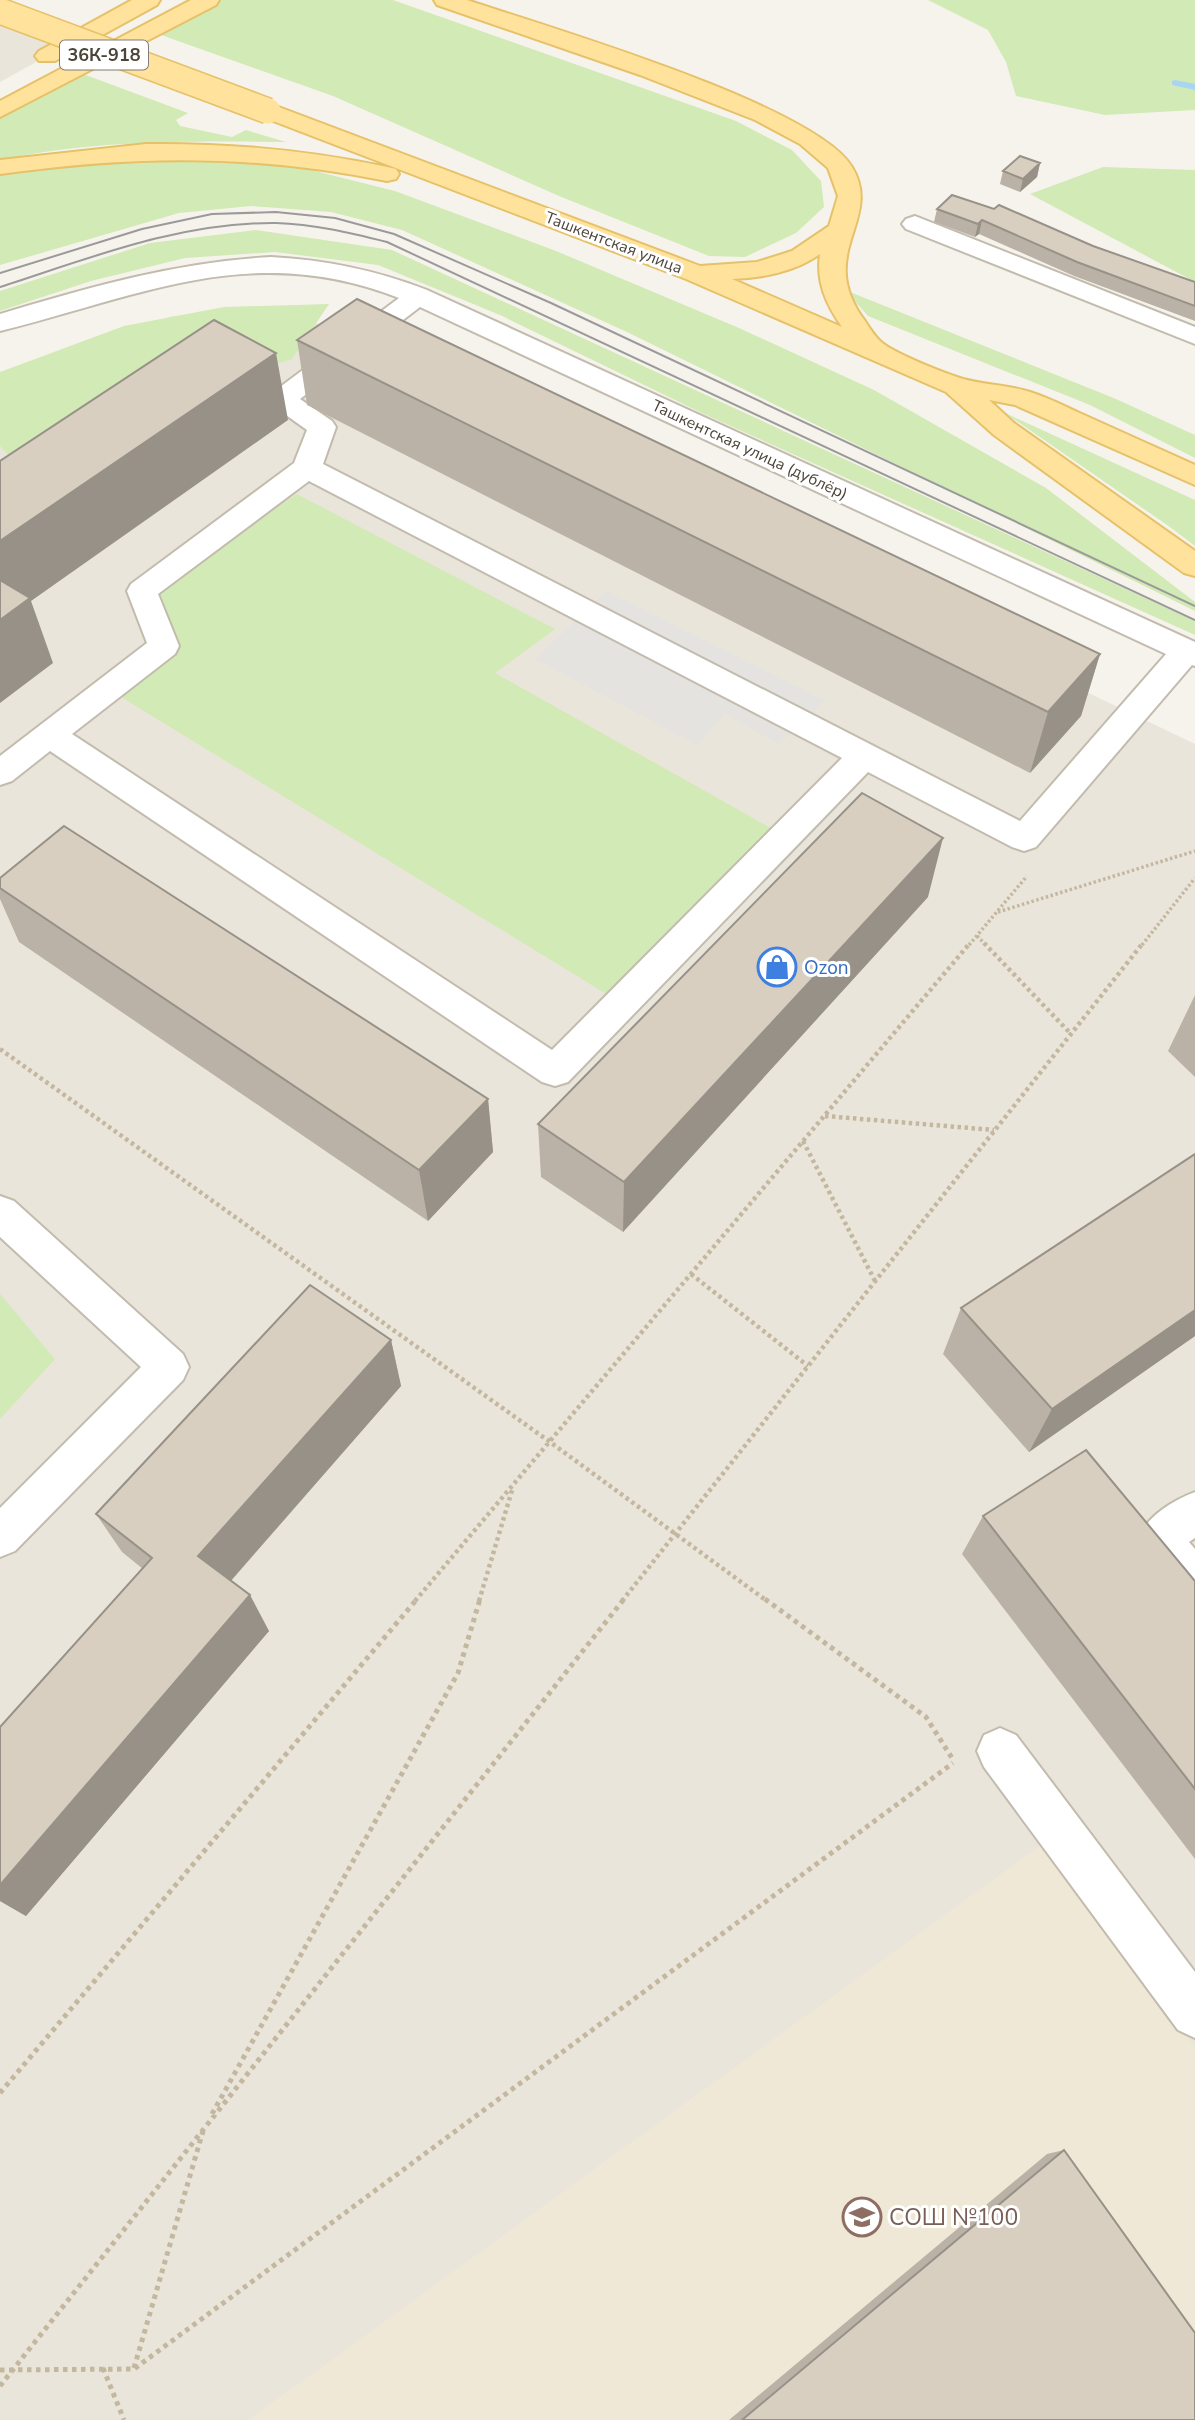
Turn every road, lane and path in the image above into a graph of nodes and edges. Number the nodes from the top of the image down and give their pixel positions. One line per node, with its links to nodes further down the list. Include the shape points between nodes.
1 (149, 0): 5 (main road, 36К-918)
2 (208, 0): 6 (main road, 36К-918)
3 (445, 0): 10 (main road, via 664,75 797,131 838,163 851,208)
4 (0, 11): 8 (main road, Ташкентская улица, bridge)
5 (22, 70)
6 (0, 110)
7 (0, 167): 8 (main road, via 115,152 213,150 378,172)
8 (513, 204): 11 (main road, Ташкентская улица)
9 (915, 224): 14 (street)
10 (841, 229): 11 (main road, via 801,256 760,270); 15 (main road, via 831,264 835,295 843,313)
11 (695, 273): 15 (main road, Ташкентская улица)
12 (418, 296): 13 (street, Ташкентская улица (дублёр), via 362,276 298,266 224,267 141,280); 17 (street, via 282,399 322,427); 20 (street, Ташкентская улица (дублёр))
13 (0, 323)
14 (1195, 336)
15 (874, 351): 16 (main road, Ташкентская улица)
16 (956, 386): 18 (main road, Ташкентская улица, via 1022,398); 19 (main road, Ташкентская улица, via 1004,429)
17 (307, 468): 21 (street, via 142,591 164,646); 22 (street)
18 (1195, 476)
19 (1195, 566)
20 (1191, 653): 22 (street, via 1024,838)
21 (50, 735): 22 (street, via 555,1071); 23 (street)
22 (863, 755)
23 (0, 773)
24 (1195, 851): 27 (path)
25 (1030, 873): 27 (path)
26 (1195, 878): 29 (path)
27 (997, 912): 28 (path)
28 (977, 936): 29 (path); 31 (path)
29 (1071, 1034): 32 (path)
30 (0, 1049): 38 (path)
31 (824, 1116): 32 (path); 33 (path)
32 (995, 1130): 36 (path)
33 (803, 1142): 35 (path); 36 (path)
34 (0, 1213): 42 (street, via 169,1367)
35 (691, 1274): 37 (path); 38 (path)
36 (875, 1281): 37 (path)
37 (808, 1366): 41 (path)
38 (550, 1442): 39 (path); 41 (path)
39 (513, 1485): 47 (path); 48 (path, via 458,1673)
40 (1195, 1513): 43 (street, via 1159,1539)
41 (674, 1535): 45 (path, via 926,1717); 48 (path)
42 (0, 1537)
43 (1195, 1582)
44 (1000, 1751): 45 (path, via 985,1739); 46 (street)
45 (954, 1762): 50 (path)
46 (1195, 2013)
47 (0, 2093)
48 (204, 2128): 50 (path); 52 (path)
49 (103, 2368): 50 (path); 52 (path); 54 (path)
50 (134, 2369)
51 (0, 2370): 52 (path)
52 (13, 2370): 53 (path)
53 (0, 2386)
54 (124, 2420)

